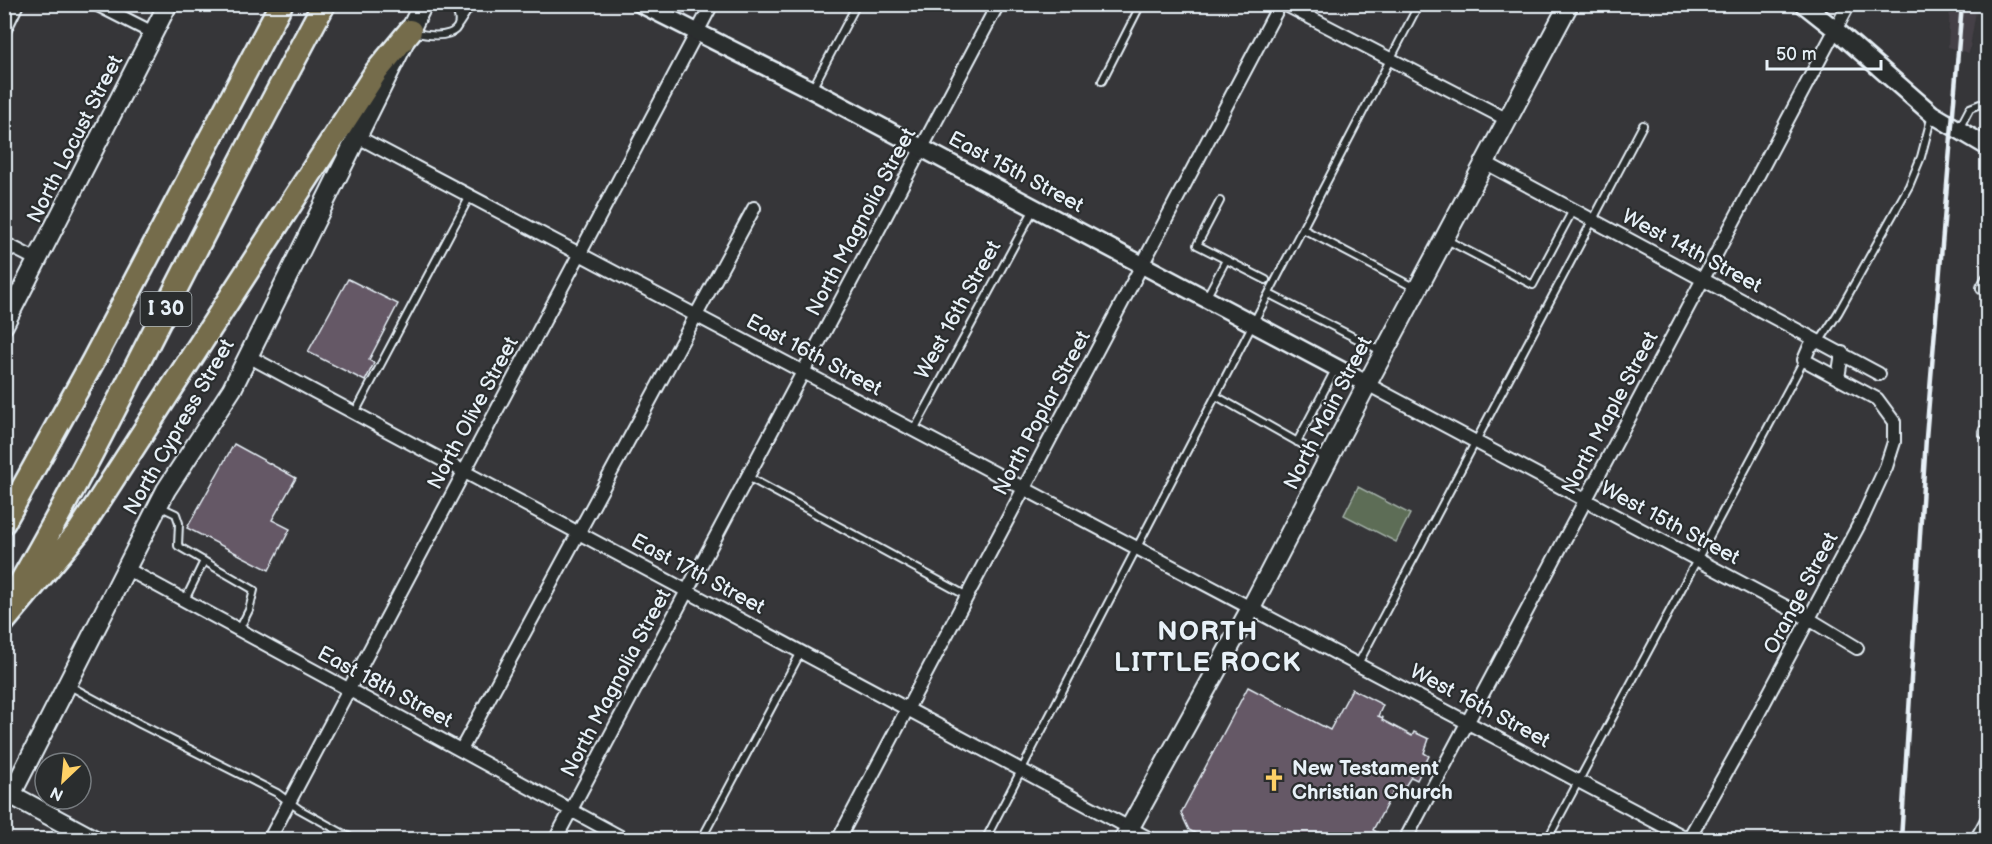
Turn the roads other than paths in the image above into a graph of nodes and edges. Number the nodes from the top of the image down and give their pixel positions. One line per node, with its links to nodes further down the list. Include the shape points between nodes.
1 (17, 4): 22 (street)
2 (96, 4): 23 (street)
3 (168, 4): 23 (main road, North Locust Street)
4 (280, 4): 81 (highway, I 30)
5 (324, 4): 91 (highway, I 30, via 45,542)
6 (423, 4): 21 (main road, North Cypress Street)
7 (453, 4): 19 (lane)
8 (472, 4): 19 (lane)
9 (641, 4): 24 (street, East 15th Street)
10 (712, 4): 24 (street, North Olive Street)
11 (857, 4): 27 (lane)
12 (998, 4): 35 (street, North Magnolia Street)
13 (1141, 4): 26 (lane)
14 (1282, 4): 25 (street); 49 (street, North Poplar Street)
15 (1419, 4): 25 (lane)
16 (1569, 4): 30 (main road, North Main Street)
17 (1803, 4): 20 (street)
18 (1849, 4): 20 (street, North Maple Street)
19 (458, 27): 21 (lane, via 439,36)
20 (1836, 30): 29 (street); 50 (street, North Maple Street)
21 (410, 31): 33 (main road, North Cypress Street); 93 (highway, via 376,72 80,530)
22 (4, 32)
23 (153, 33): 48 (main road, North Locust Street)
24 (697, 33): 27 (street, East 15th Street); 46 (street, North Olive Street)
25 (1391, 59): 30 (street); 43 (lane)
26 (1102, 81)
27 (812, 90): 35 (street, East 15th Street)
28 (1988, 108): 32 (lane, via 1980,104 1970,108)
29 (1932, 114): 32 (street); 60 (lane, via 1909,186)
30 (1508, 120): 36 (main road, North Main Street)
31 (1643, 125): 42 (lane)
32 (1958, 130): 34 (street)
33 (358, 136): 37 (street, East 16th Street); 63 (main road, North Cypress Street)
34 (1988, 147)
35 (922, 148): 40 (street, East 15th Street); 66 (street, North Magnolia Street)
36 (1486, 163): 41 (street, West 14th Street); 44 (main road, North Main Street)
37 (470, 196): 46 (street, East 16th Street); 71 (lane)
38 (1220, 201): 47 (lane, via 1197,246)
39 (754, 208): 57 (street)
40 (1035, 208): 49 (street, East 15th Street); 72 (lane, West 16th Street)
41 (1573, 210): 42 (street, West 14th Street); 44 (lane, via 1533,285)
42 (1593, 220): 50 (street, West 14th Street); 74 (lane)
43 (1303, 229): 53 (lane); 55 (lane)
44 (1445, 239): 53 (main road, North Main Street)
45 (5, 246): 48 (street)
46 (580, 253): 57 (street, East 16th Street); 76 (street, North Olive Street)
47 (1226, 260): 52 (lane); 56 (lane)
48 (39, 261): 59 (main road, North Locust Street)
49 (1143, 265): 56 (street, East 15th Street); 78 (street, North Poplar Street)
50 (1703, 279): 60 (street, West 14th Street); 79 (street, North Maple Street)
51 (1988, 279): 54 (street, via 1983,288)
52 (1266, 280)
53 (1418, 290): 61 (main road, North Main Street)
54 (1988, 291)
55 (1269, 294): 58 (lane); 61 (lane)
56 (1206, 298): 58 (street, East 15th Street)
57 (696, 315): 66 (street, East 16th Street); 82 (street)
58 (1254, 324): 65 (street, East 15th Street); 70 (lane)
59 (4, 325)
60 (1819, 341): 62 (street, West 14th Street); 64 (street, via 1810,346)
61 (1384, 353): 69 (main road, North Main Street)
62 (1842, 353): 67 (street, West 14th Street); 68 (street)
63 (248, 356): 71 (street, East 17th Street); 80 (main road, North Cypress Street, via 232,389)
64 (1804, 360): 68 (street, Orange Street); 84 (lane)
65 (1336, 368): 69 (street, East 15th Street); 73 (lane)
66 (804, 372): 72 (street, East 16th Street); 77 (street, North Magnolia Street)
67 (1879, 374)
68 (1838, 378): 92 (street, Orange Street, via 1877,399 1894,422 1894,442 1863,516)
69 (1367, 384): 74 (street, West 15th Street); 75 (main road, North Main Street)
70 (1216, 396): 73 (lane); 83 (lane)
71 (355, 413): 76 (street, East 17th Street)
72 (914, 430): 78 (street, East 16th Street)
73 (1297, 442): 75 (lane)
74 (1476, 442): 79 (street, West 15th Street); 97 (lane)
75 (1329, 459): 90 (main road, North Main Street)
76 (464, 471): 82 (street, East 17th Street); 99 (street, North Olive Street)
77 (748, 477): 87 (street, North Magnolia Street); 88 (lane)
78 (1024, 488): 83 (street, East 16th Street); 88 (street, North Poplar Street)
79 (1586, 500): 84 (street, West 15th Street); 101 (street, North Maple Street)
80 (158, 505): 85 (lane, via 176,514 177,546); 86 (main road, North Cypress Street)
81 (4, 522)
82 (579, 533): 87 (street, East 17th Street); 102 (street)
83 (1137, 548): 90 (street, East 16th Street); 103 (lane)
84 (1697, 560): 92 (street, West 15th Street); 104 (lane)
85 (204, 561): 89 (lane); 94 (lane, via 254,590)
86 (125, 568): 89 (street, East 18th Street); 98 (main road, North Cypress Street)
87 (687, 591): 96 (street, East 17th Street); 107 (street, North Magnolia Street)
88 (967, 596): 100 (street, North Poplar Street)
89 (185, 600): 94 (street, East 18th Street)
90 (1251, 608): 97 (street, West 16th Street); 109 (main road, North Main Street)
91 (4, 611)
92 (1809, 619): 95 (street, West 15th Street); 110 (street, Orange Street)
93 (4, 621)
94 (239, 630): 99 (street, East 18th Street)
95 (1857, 648)
96 (801, 652): 100 (street, East 17th Street); 116 (lane)
97 (1359, 664): 101 (street, West 16th Street)
98 (68, 685): 105 (main road, North Cypress Street); 106 (lane)
99 (349, 689): 102 (street, East 18th Street); 106 (street, North Olive Street)
100 (908, 709): 103 (street, East 17th Street); 117 (street, North Poplar Street)
101 (1468, 722): 104 (street, West 16th Street); 120 (street, North Maple Street)
102 (461, 750): 107 (street, East 18th Street)
103 (1022, 770): 109 (street, East 17th Street); 118 (lane)
104 (1579, 781): 110 (street, West 16th Street); 121 (lane)
105 (7, 798): 111 (main road)
106 (289, 802): 112 (street, North Olive Street); 113 (lane)
107 (571, 810): 114 (street, North Magnolia Street); 115 (street, East 18th Street)
108 (1988, 818): 122 (street)
109 (1126, 834): 119 (street, East 17th Street)
110 (1689, 839)
111 (95, 840)
112 (269, 840)
113 (355, 840)
114 (555, 840)
115 (626, 840)
116 (701, 840)
117 (838, 840)
118 (985, 840)
119 (1152, 840)
120 (1406, 840)
121 (1548, 840)
122 (1976, 840)

